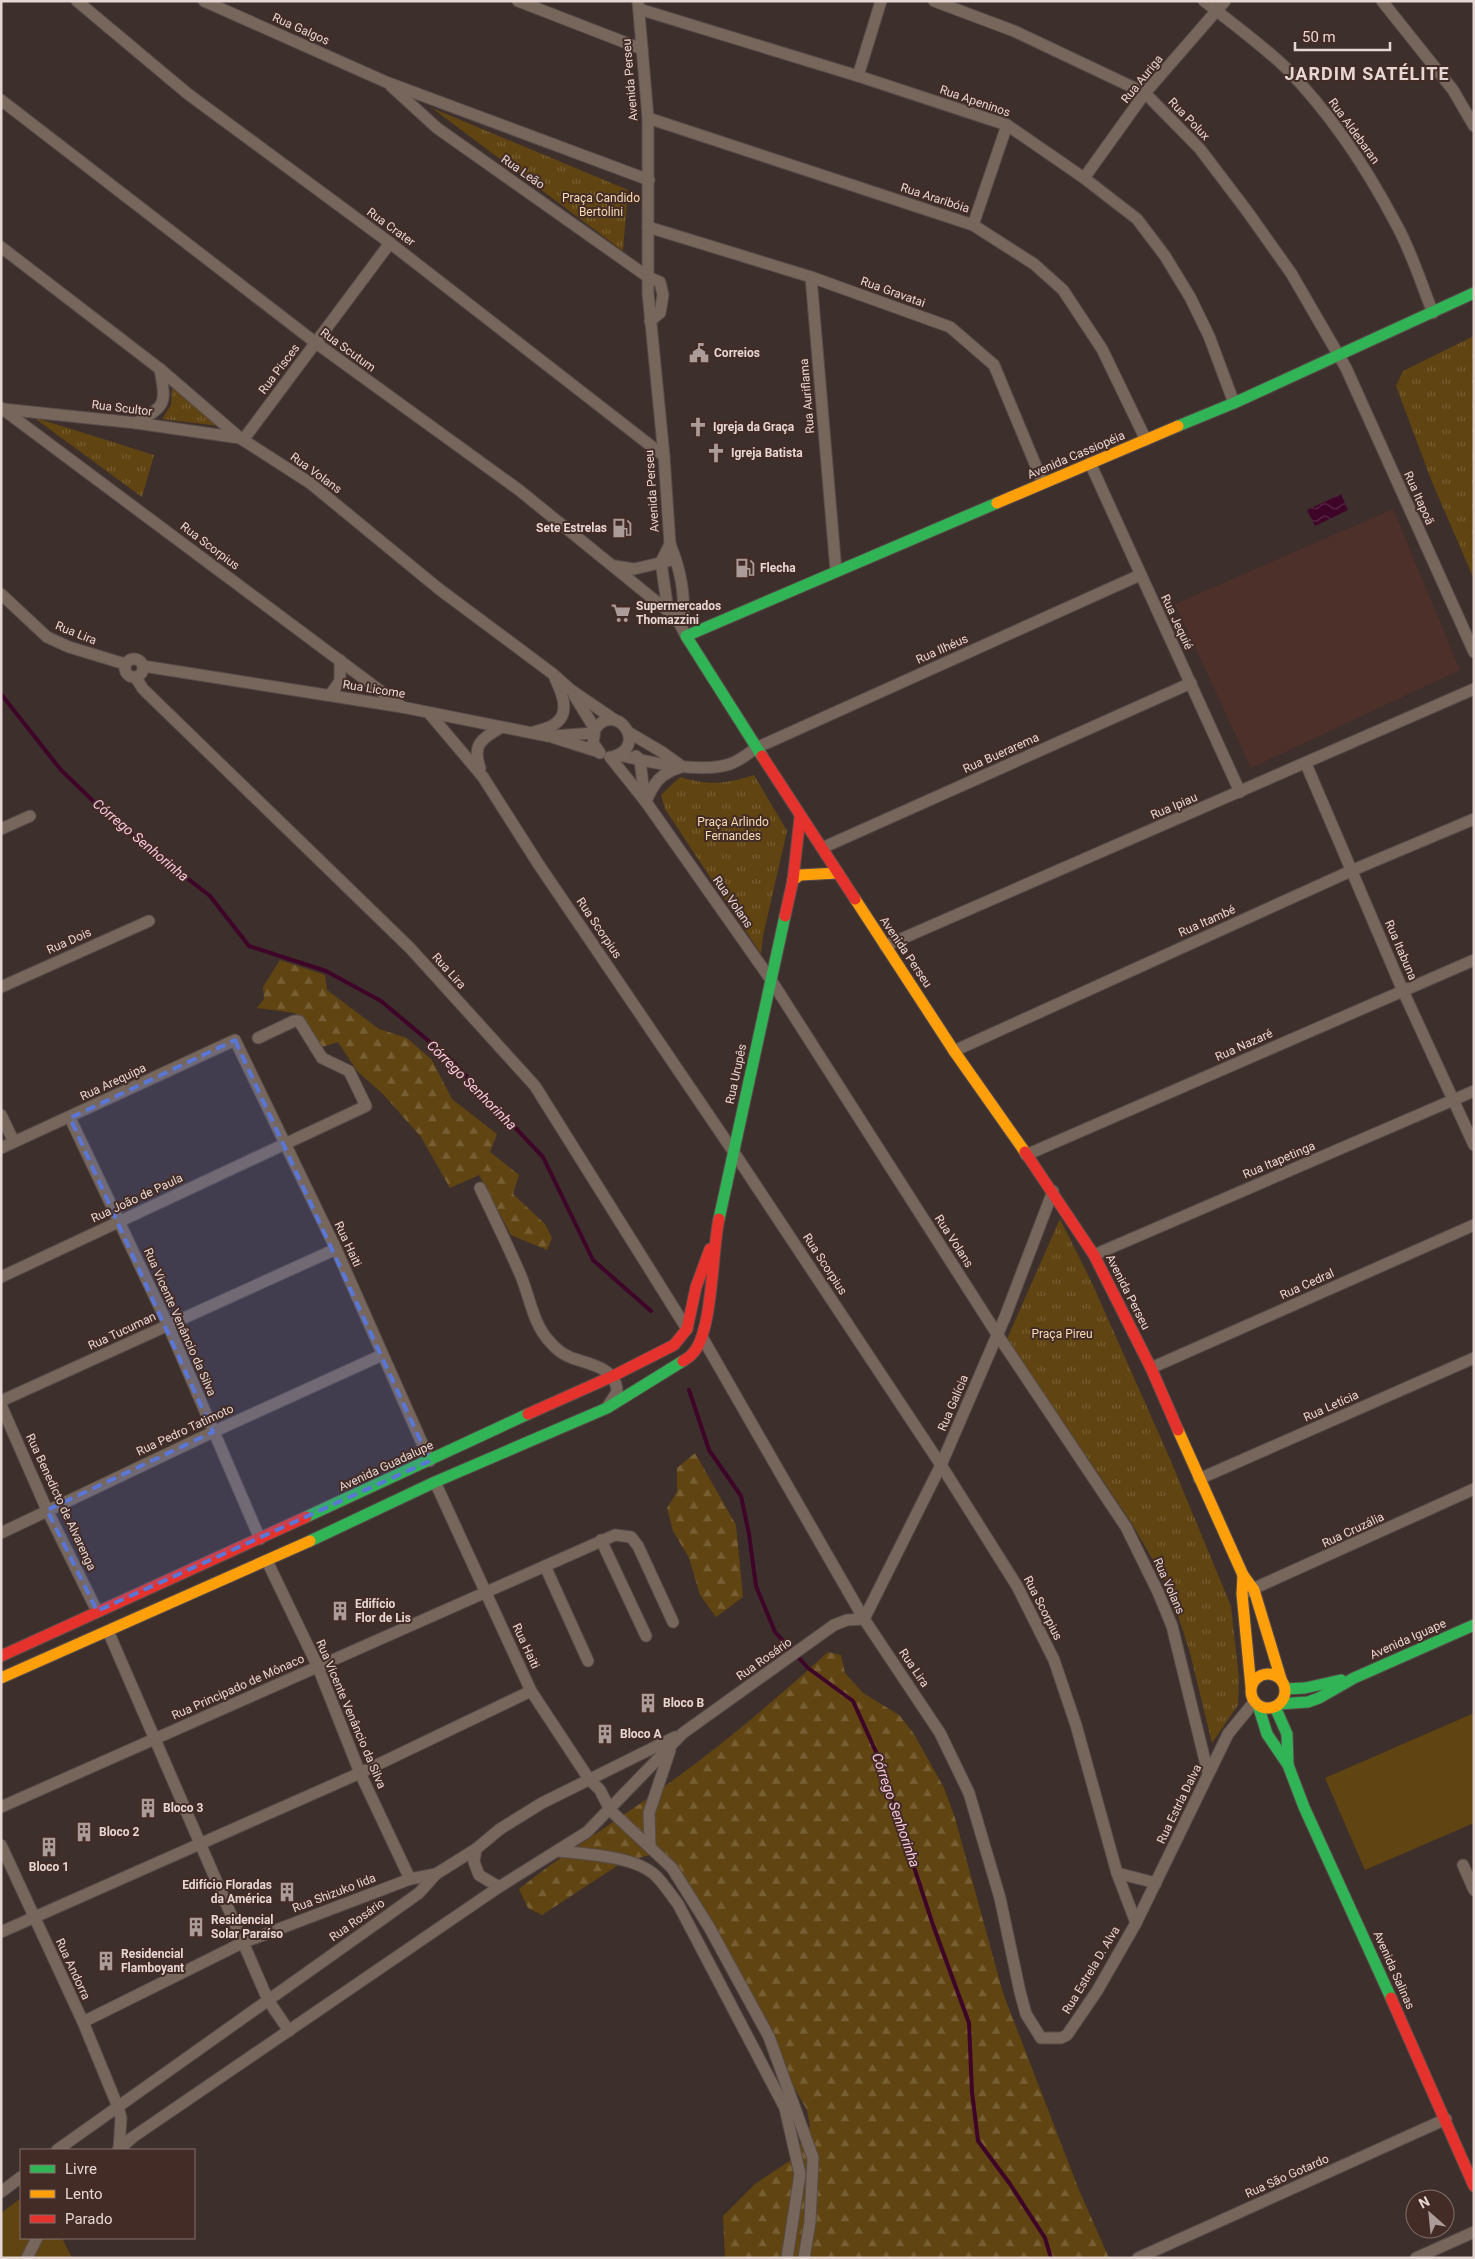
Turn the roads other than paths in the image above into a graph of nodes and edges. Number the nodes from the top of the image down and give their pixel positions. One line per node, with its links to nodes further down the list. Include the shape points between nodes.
1 (77, 1): 12 (street, Rua Crater)
2 (90, 1): 12 (street, Rua Crater)
3 (204, 1): 15 (street, Rua Galgos)
4 (518, 1): 13 (street)
5 (881, 1): 14 (street)
6 (934, 1): 16 (street, Rua Polux, via 1014,31)
7 (1204, 1): 11 (street, Rua Aldebaran)
8 (1225, 1): 11 (street, Rua Auriga)
9 (1382, 1): 20 (street, via 1453,90)
10 (638, 5): 13 (street, Avenida Perseu); 14 (street, Rua Apeninos)
11 (1218, 12): 16 (street, Rua Auriga); 30 (street, Rua Aldebaran, via 1286,69 1325,113 1361,163 1396,224)
12 (102, 21): 25 (street, Rua Crater, via 188,94)
13 (642, 50): 18 (street, Avenida Perseu)
14 (858, 76): 19 (street, Rua Apeninos)
15 (386, 82): 22 (street); 27 (street, Rua Leão, via 437,128)
16 (1145, 93): 21 (street, Rua Auriga); 32 (street, Rua Polux, via 1200,149 1247,211 1290,273)
17 (1, 100): 31 (street, Rua Scutum)
18 (648, 118): 22 (street, Avenida Perseu); 23 (street, Rua Araribóia)
19 (1007, 125): 21 (street, Rua Apeninos); 23 (street)
20 (1474, 126)
21 (1084, 178): 34 (street, Rua Apeninos, via 1137,219 1165,256 1209,336)
22 (649, 180): 24 (street, Avenida Perseu)
23 (973, 225): 38 (street, Rua Araribóia, via 1034,264 1063,290 1102,349)
24 (648, 227): 27 (street, Avenida Perseu); 28 (street, Rua Gravatai)
25 (390, 243): 31 (street, Rua Pisces); 39 (street, Rua Crater)
26 (1, 247): 33 (street, Rua Volans)
27 (648, 277): 39 (street, Avenida Perseu, via 660,282 663,295 660,313 650,321)
28 (811, 277): 41 (street, Rua Gravatai, via 950,327 994,365); 46 (street, Rua Auriflama)
29 (1474, 293): 30 (street, Avenida Cassiopéia)
30 (1434, 313): 32 (street, Avenida Cassiopéia)
31 (316, 343): 37 (street, Rua Pisces); 45 (street, Rua Scutum, via 519,490)
32 (1339, 356): 34 (street, Avenida Cassiopéia); 53 (street, Rua Itapoã)
33 (160, 369): 36 (street, via 164,395 158,411); 37 (street, Rua Volans)
34 (1234, 403): 38 (street, Avenida Cassiopéia)
35 (1, 408): 36 (street, Rua Scultor); 54 (street, Rua Scorpius)
36 (136, 423): 37 (street, Rua Scultor)
37 (241, 439): 57 (street, Rua Volans, via 310,483 439,589)
38 (1146, 440): 40 (street, Avenida Cassiopéia)
39 (664, 456): 42 (street, Avenida Perseu)
40 (1090, 463): 41 (street, Avenida Cassiopéia); 47 (street, Rua Jequié)
41 (1043, 483): 46 (street, Avenida Cassiopéia)
42 (670, 544): 43 (street); 44 (street, Avenida Perseu)
43 (676, 560): 44 (street); 49 (street)
44 (661, 562): 45 (street, via 634,570); 50 (street)
45 (614, 566): 50 (street, Rua Scutum)
46 (836, 571): 52 (street, Avenida Cassiopéia)
47 (1140, 575): 59 (street, Rua Jequié); 72 (street, Rua Ilhéus)
48 (1, 594): 55 (street, Rua Lira, via 47,636 69,647)
49 (683, 608): 50 (street); 51 (street)
50 (668, 611): 51 (street, Avenida Perseu)
51 (680, 624): 52 (street, Avenida Perseu)
52 (686, 636): 72 (street, Avenida Perseu)
53 (1474, 652)
54 (340, 660): 62 (street, via 340,681); 63 (street, Rua Scorpius)
55 (125, 664): 56 (street, via 136,659); 58 (street, via 127,676)
56 (143, 666): 58 (street); 62 (street, Rua Licome)
57 (553, 674): 61 (street, Rua Volans); 69 (street, via 563,695 564,713 556,724)
58 (136, 678): 117 (street, Rua Lira, via 143,689 410,948 535,1086)
59 (1191, 682): 79 (street, Rua Jequié); 85 (street, Rua Buerarema)
60 (1474, 689): 76 (street, Rua Ipiau)
61 (571, 690): 65 (street, Rua Volans); 67 (street)
62 (330, 696): 63 (street, Rua Licome)
63 (402, 707): 64 (street, Rua Licome)
64 (429, 713): 66 (street, Rua Licome); 78 (street, Rua Scorpius)
65 (615, 720): 67 (street, via 602,722); 68 (street, via 621,722)
66 (500, 728): 69 (street, Rua Licome); 78 (street, via 479,743 475,755)
67 (594, 731): 70 (street); 73 (street, via 593,744)
68 (628, 732): 71 (street); 77 (street)
69 (532, 733): 70 (street, Rua Licome)
70 (552, 737): 73 (street, Rua Licome)
71 (628, 745): 74 (street); 75 (street)
72 (756, 748): 77 (street, via 732,764 721,767); 82 (street, Avenida Perseu)
73 (599, 752): 74 (street)
74 (614, 756): 75 (street); 80 (street, Rua Volans)
75 (640, 760): 77 (street); 80 (street)
76 (1306, 764): 79 (street, Rua Ipiau); 86 (street, Rua Itabuna)
77 (681, 766): 80 (street, via 668,771 655,782)
78 (482, 777): 106 (street, Rua Scorpius)
79 (1240, 792): 90 (street, Rua Ipiau)
80 (646, 802): 92 (street, Rua Volans)
81 (30, 816): 84 (street)
82 (800, 817): 85 (street, Avenida Perseu); 88 (street, Rua Urupês)
83 (1474, 819): 86 (street, Rua Itambé)
84 (1, 829)
85 (822, 848): 87 (street, Avenida Perseu)
86 (1353, 870): 94 (street, Rua Itabuna); 97 (street, Rua Itambé)
87 (838, 873): 88 (street, via 800,875); 90 (street, Avenida Perseu)
88 (793, 880): 92 (street, Rua Urupês)
89 (149, 920): 93 (street, Rua Dois)
90 (885, 946): 97 (street, Avenida Perseu)
91 (1474, 960): 94 (street, Rua Nazaré)
92 (771, 980): 106 (street, Rua Urupês); 118 (street, Rua Volans)
93 (1, 987)
94 (1404, 991): 99 (street, Rua Itabuna); 107 (street, Rua Nazaré)
95 (258, 1038): 103 (street, Rua João de Paula, via 299,1021 322,1058 349,1071 366,1104)
96 (235, 1040): 101 (street, Rua Arequipa); 103 (street, Rua Haiti)
97 (954, 1051): 107 (street, Avenida Perseu)
98 (1474, 1091): 99 (street, Rua Itapetinga)
99 (1454, 1099): 104 (street, Rua Itabuna); 114 (street, Rua Itapetinga)
100 (1, 1115): 102 (street)
101 (70, 1118): 102 (street, Rua Arequipa); 110 (street, Rua Vicente Venâncio da Silva)
102 (14, 1142): 105 (street, Rua Arequipa)
103 (285, 1144): 110 (street, Rua João de Paula); 113 (street, Rua Haiti)
104 (1474, 1145)
105 (1, 1148)
106 (733, 1150): 112 (street, Rua Urupês); 129 (street, Rua Scorpius)
107 (1026, 1155): 109 (street, Avenida Perseu)
108 (480, 1188): 123 (street, via 521,1276 540,1330 551,1344 570,1358 595,1365)
109 (1052, 1192): 114 (street, Avenida Perseu); 118 (street, Rua Galícia)
110 (119, 1221): 115 (street, Rua João de Paula); 116 (street, Rua Vicente Venâncio da Silva)
111 (1474, 1225): 122 (street, Rua Cedral)
112 (715, 1236): 117 (street, via 696,1287); 119 (street, Rua Urupês, via 712,1286)
113 (336, 1249): 116 (street, Rua Tucuman); 120 (street, Rua Haiti)
114 (1094, 1255): 122 (street, Avenida Perseu)
115 (1, 1277)
116 (168, 1325): 124 (street, Rua Tucuman); 127 (street, Rua Vicente Venâncio da Silva)
117 (687, 1329): 123 (street, Avenida Guadalupe, via 674,1345)
118 (998, 1334): 129 (street, Rua Galícia); 164 (street, Rua Volans, via 1126,1527 1158,1592 1172,1626)
119 (702, 1337): 126 (street, via 693,1354); 144 (street, Rua Lira)
120 (382, 1355): 127 (street, Rua Pedro Tatimoto); 128 (street, Rua Haiti)
121 (1474, 1358): 130 (street, Rua Letícia)
122 (1152, 1368): 130 (street, Avenida Perseu)
123 (612, 1376): 126 (street, via 618,1392); 128 (street, Avenida Guadalupe)
124 (1, 1401)
125 (1, 1405): 133 (street, Rua Benedicto de Alvarenga)
126 (607, 1408): 131 (street)
127 (213, 1432): 133 (street, Rua Pedro Tatimoto); 135 (street, Rua Vicente Venâncio da Silva)
128 (430, 1461): 135 (street, Avenida Guadalupe)
129 (941, 1465): 144 (street, Rua Galícia); 174 (street, Rua Scorpius, via 1018,1586 1054,1660 1076,1724)
130 (1199, 1479): 139 (street, Avenida Perseu)
131 (435, 1482): 137 (street); 141 (street, Rua Haiti)
132 (1474, 1489): 140 (street, Rua Cruzália)
133 (47, 1510): 134 (street, Rua Pedro Tatimoto); 143 (street, Rua Benedicto de Alvarenga)
134 (1, 1533)
135 (260, 1539): 143 (street, Avenida Guadalupe)
136 (601, 1540): 138 (street, Rua Principado de Mônaco); 145 (street, Rua Principado de Mônaco, via 615,1535 630,1537 638,1546); 148 (street)
137 (267, 1561): 147 (street); 151 (street, Rua Vicente Venâncio da Silva)
138 (545, 1566): 141 (street, Rua Principado de Mônaco); 150 (street)
139 (1243, 1575): 140 (street, Avenida Perseu); 142 (street, Avenida Perseu)
140 (1254, 1590): 142 (street, Rua Cruzália); 154 (street, Avenida Perseu)
141 (486, 1593): 151 (street, Rua Principado de Mônaco); 156 (street, Rua Haiti)
142 (1242, 1594): 155 (street, Avenida Perseu)
143 (97, 1611): 149 (street, Avenida Guadalupe)
144 (864, 1619): 159 (street, Rua Rosário, via 854,1618 834,1625); 187 (street, Rua Lira, via 940,1733 970,1793 1000,1898 1026,2014)
145 (673, 1622)
146 (1474, 1625): 153 (street, Avenida Iguape)
147 (108, 1631): 152 (street); 160 (street)
148 (646, 1636)
149 (1, 1656)
150 (588, 1661)
151 (318, 1667): 160 (street, Rua Principado de Mônaco); 163 (street, Rua Vicente Venâncio da Silva)
152 (1, 1678)
153 (1354, 1678): 154 (street, Avenida Iguape, via 1305,1688); 158 (street, Avenida Iguape, via 1308,1702)
154 (1283, 1684): 155 (street, via 1272,1674 1261,1675); 158 (street, via 1283,1700)
155 (1251, 1686): 157 (street, via 1250,1692)
156 (531, 1691): 163 (street); 165 (street, Rua Haiti)
157 (1256, 1704): 158 (street, via 1269,1708); 162 (street, Avenida Salinas, via 1267,1734); 164 (street, Rua Estrla Dalva, via 1228,1734)
158 (1277, 1706): 162 (street, Avenida Salinas, via 1287,1734)
159 (683, 1733): 161 (street, Rua Rosário); 165 (street, Rua Rosário)
160 (154, 1739): 166 (street, Rua Principado de Mônaco); 168 (street)
161 (671, 1746): 167 (street, Rua Rosário); 170 (street, via 649,1813)
162 (1288, 1765): 189 (street, Avenida Salinas, via 1304,1807)
163 (360, 1773): 168 (street); 176 (street, Rua Vicente Venâncio da Silva)
164 (1208, 1773): 177 (street, Rua Estrla Dalva)
165 (589, 1779): 167 (street, Rua Haiti, via 600,1790); 171 (street, Rua Rosário, via 525,1813)
166 (1, 1806)
167 (610, 1810): 170 (street); 172 (street, Rua Rosário)
168 (200, 1843): 180 (street); 183 (street)
169 (1, 1845): 180 (street, Rua Andorra)
170 (650, 1845): 200 (street, via 672,1868 709,1927 769,2037 791,2094 813,2158 810,2222)
171 (476, 1849): 175 (street, Rua Rosário); 178 (street, via 474,1862 478,1875)
172 (558, 1851): 178 (street, Rua Rosário); 199 (street, via 608,1856 635,1864 656,1875 678,1904 785,2108 800,2174)
173 (1463, 1865): 179 (street)
174 (1117, 1873): 177 (street); 181 (street, Rua Scorpius)
175 (436, 1874): 176 (street, Rua Shizuko Iida); 184 (street, Rua Rosário, via 418,1893)
176 (410, 1880): 183 (street, Rua Shizuko Iida)
177 (1156, 1883): 181 (street, Rua Estrla Dalva)
178 (499, 1887): 186 (street, Rua Rosário)
179 (1474, 1890)
180 (33, 1918): 182 (street); 185 (street, Rua Andorra)
181 (1136, 1922): 187 (street, Rua Estrela D. Alva, via 1097,1991 1067,2035)
182 (1, 1932)
183 (242, 1943): 184 (street); 185 (street, Rua Shizuko Iida)
184 (268, 2000): 186 (street); 188 (street, Rua Rosário)
185 (83, 2022): 188 (street, Rua Andorra)
186 (290, 2031): 192 (street, Rua Rosário)
187 (1041, 2038)
188 (118, 2107): 190 (street, Rua Rosário); 191 (street, Rua Andorra, via 121,2118)
189 (1446, 2119): 194 (street, Avenida Salinas); 201 (street, Rua São Gotardo)
190 (58, 2149)
191 (118, 2149)
192 (119, 2149)
193 (20, 2178): 195 (street)
194 (1474, 2186)
195 (1, 2192)
196 (1474, 2232): 202 (street)
197 (36, 2239): 198 (street)
198 (27, 2258)
199 (787, 2258)
200 (804, 2258)
201 (1138, 2258)
202 (1416, 2258)

